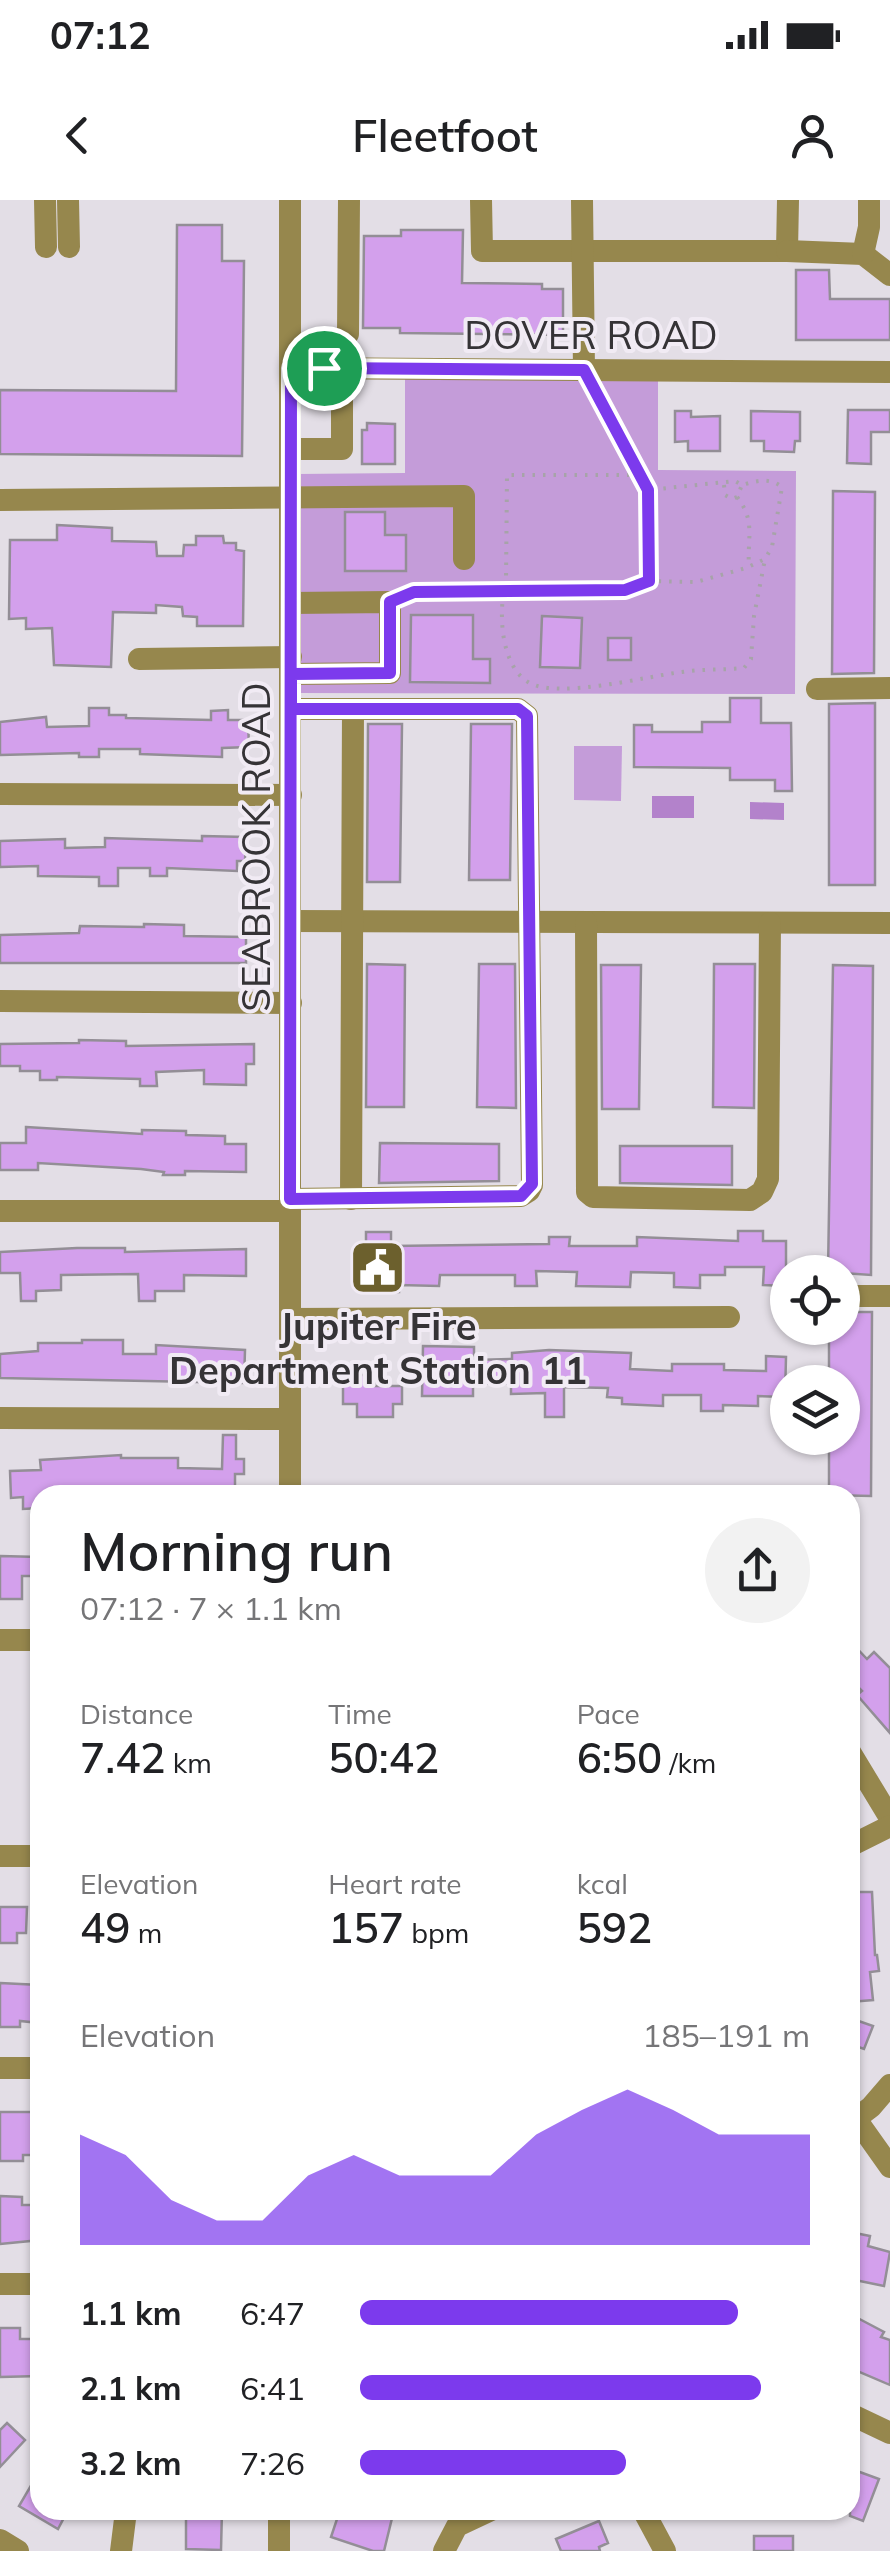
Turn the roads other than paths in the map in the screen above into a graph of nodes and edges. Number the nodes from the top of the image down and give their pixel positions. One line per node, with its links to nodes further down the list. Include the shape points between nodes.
1 (45, 200): 2 (street, via 57,247)
2 (68, 200)
3 (290, 200): 14 (street, SEABROOK ROAD)
4 (349, 200): 13 (street)
5 (481, 200): 10 (street, via 482,251)
6 (582, 200): 10 (street)
7 (788, 200): 9 (street)
8 (869, 200): 11 (street)
9 (788, 251): 10 (street); 11 (street)
10 (583, 252): 16 (street)
11 (862, 254): 12 (street)
12 (890, 274)
13 (348, 334)
14 (291, 368): 15 (street, DOVER ROAD); 18 (street, SEABROOK ROAD)
15 (342, 368): 16 (street, DOVER ROAD); 18 (street, via 342,449)
16 (584, 370): 17 (street, DOVER ROAD)
17 (890, 372)
18 (291, 448): 19 (street, SEABROOK ROAD)
19 (292, 499): 20 (street); 21 (street, via 464,496); 22 (street, SEABROOK ROAD)
20 (0, 500)
21 (464, 560)
22 (291, 603): 24 (street, SEABROOK ROAD); 24 (street, via 390,602 390,673)
23 (138, 659): 24 (street)
24 (291, 665): 27 (street, SEABROOK ROAD)
25 (890, 688): 26 (street)
26 (817, 689)
27 (291, 709): 28 (street); 30 (street, SEABROOK ROAD)
28 (353, 709): 32 (street); 33 (street, via 518,709 527,716)
29 (0, 794): 30 (street)
30 (291, 795): 31 (street, SEABROOK ROAD)
31 (291, 921): 32 (street); 38 (street, SEABROOK ROAD)
32 (353, 922): 33 (street); 39 (street)
33 (528, 922): 34 (street); 39 (street, via 529,1191)
34 (586, 922): 35 (street); 35 (street, via 587,1192 593,1198 750,1200 768,1179)
35 (770, 923): 36 (street)
36 (890, 924)
37 (0, 1002): 38 (street)
38 (291, 1003): 40 (street, SEABROOK ROAD)
39 (351, 1199): 40 (street)
40 (290, 1205): 41 (street); 45 (street, SEABROOK ROAD)
41 (0, 1211)
42 (860, 1296): 43 (street)
43 (890, 1296)
44 (729, 1317): 45 (street)
45 (290, 1319): 47 (street, SEABROOK ROAD)
46 (0, 1418): 47 (street)
47 (290, 1420): 48 (street, SEABROOK ROAD)
48 (290, 1485)
49 (0, 1640): 50 (street)
50 (30, 1640)
51 (860, 1768): 52 (street)
52 (890, 1818)
53 (890, 1826): 54 (street)
54 (860, 1841)
55 (0, 1856): 56 (street)
56 (30, 1856)
57 (0, 2068): 58 (street)
58 (30, 2068)
59 (890, 2085): 60 (street)
60 (860, 2114)
61 (860, 2130): 62 (street)
62 (890, 2167)
63 (0, 2284): 64 (street)
64 (30, 2284)
65 (860, 2419): 66 (street)
66 (890, 2433)
67 (125, 2520): 73 (street)
68 (279, 2520): 74 (street)
69 (470, 2520): 75 (street, via 457,2526)
70 (648, 2520): 76 (street)
71 (0, 2540): 72 (street)
72 (18, 2551)
73 (121, 2551)
74 (279, 2551)
75 (444, 2551)
76 (665, 2551)

